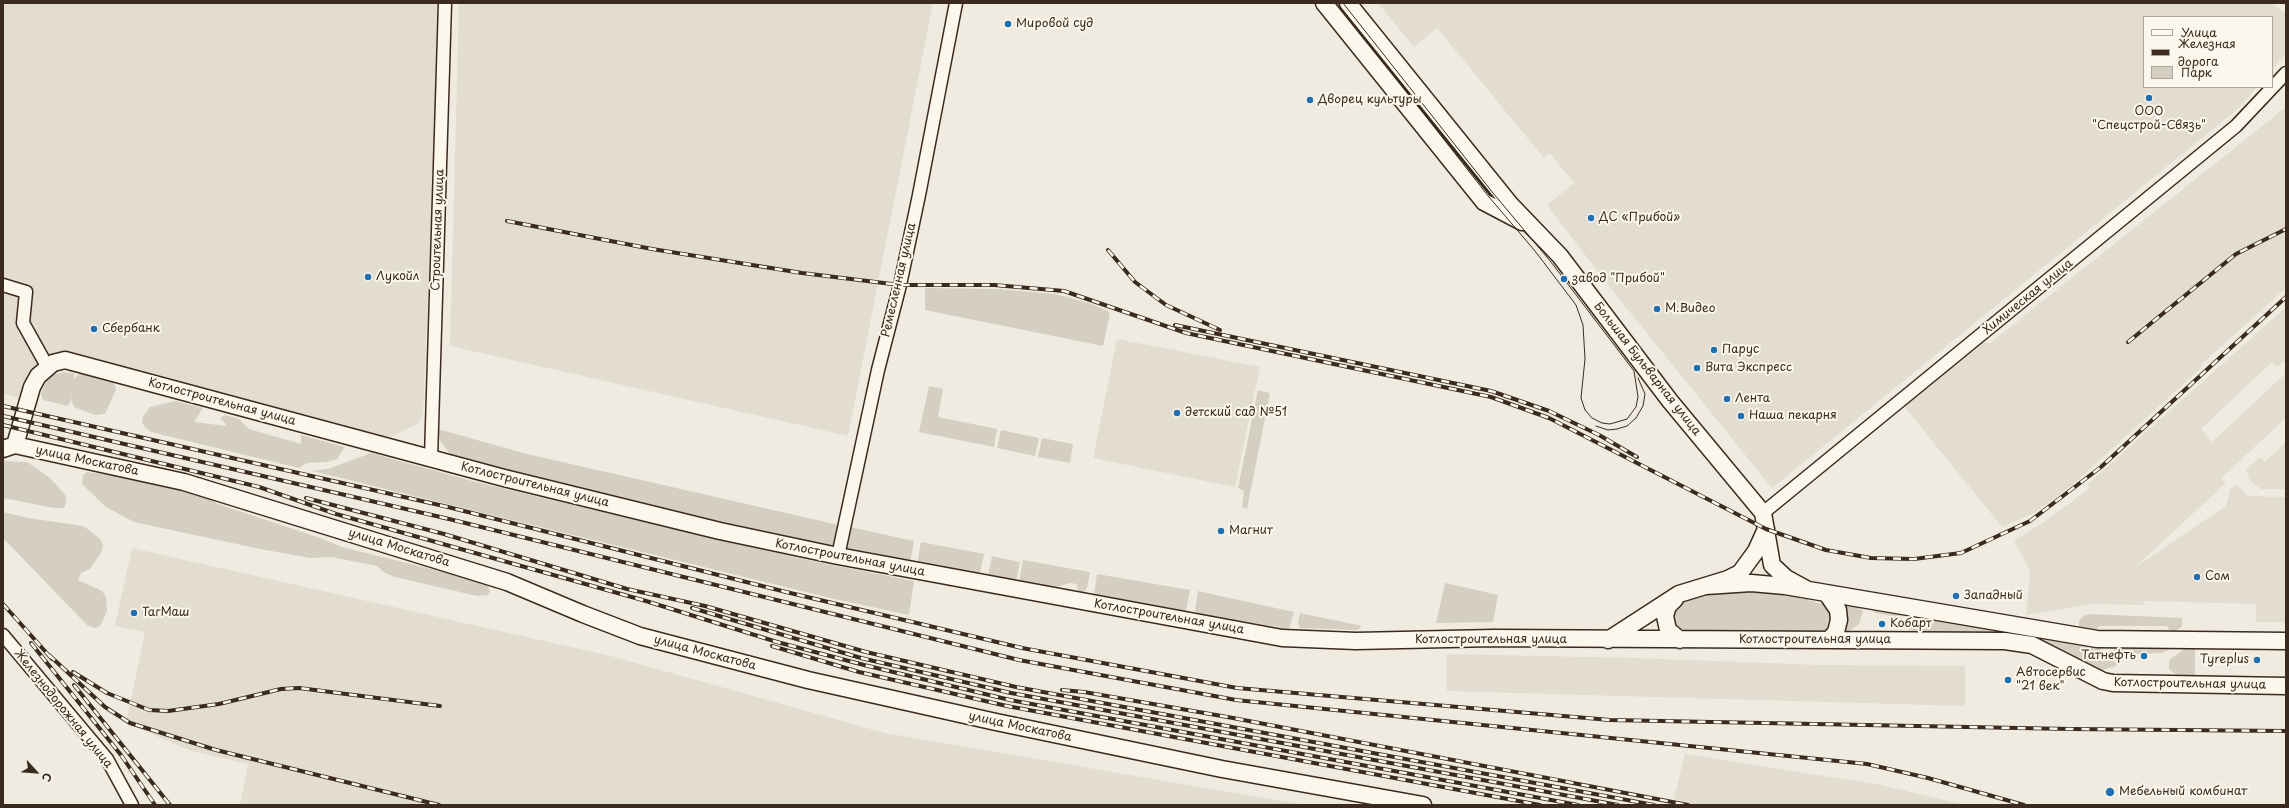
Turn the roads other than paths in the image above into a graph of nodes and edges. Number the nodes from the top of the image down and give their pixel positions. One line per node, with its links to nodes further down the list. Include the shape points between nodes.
1 (445, 3): 12 (street, Строительная улица)
2 (956, 3): 15 (street, Ремесленная улица, via 918,202 900,285 874,384)
3 (1324, 3): 8 (main road, Большая Бульварная улица, via 1484,202 1516,220)
4 (1348, 3): 8 (main road, Большая Бульварная улица, via 1505,198)
5 (2286, 73): 6 (street, Химическая улица)
6 (2273, 87)
7 (2272, 88): 13 (street, Химическая улица, via 2236,126)
8 (1531, 225): 13 (main road, Большая Бульварная улица, via 1560,256 1670,401)
9 (3, 285): 10 (street, via 26,292 23,323)
10 (47, 366): 11 (main road, via 32,387); 12 (main road, Котлостроительная улица, via 58,361 71,361)
11 (9, 447): 27 (main road, улица Москатова, via 199,487 506,582 640,636 705,654 996,722 1222,769)
12 (431, 458): 15 (main road, Котлостроительная улица, via 720,531)
13 (1763, 513): 14 (main road)
14 (1766, 529): 16 (main road, via 1756,551 1740,573); 17 (main road, via 1772,565 1786,578)
15 (838, 556): 21 (main road, Котлостроительная улица, via 1282,638 1356,641 1494,638)
16 (1706, 586): 17 (main road, via 1751,583); 18 (main road)
17 (1808, 590): 19 (main road)
18 (1679, 594): 21 (main road); 22 (main road, via 1668,606 1664,616 1668,630)
19 (1827, 594): 23 (main road, via 1838,610 1839,620 1836,632); 24 (main road, via 2097,639)
20 (3, 635): 26 (street, Железнодорожная улица, via 107,759)
21 (1608, 640): 22 (main road, Котлостроительная улица)
22 (1680, 640): 23 (main road, Котлостроительная улица)
23 (1829, 640): 25 (main road, Котлостроительная улица, via 2005,641 2032,645 2113,684)
24 (2286, 641)
25 (2286, 686)
26 (132, 805)
27 (1423, 805)

